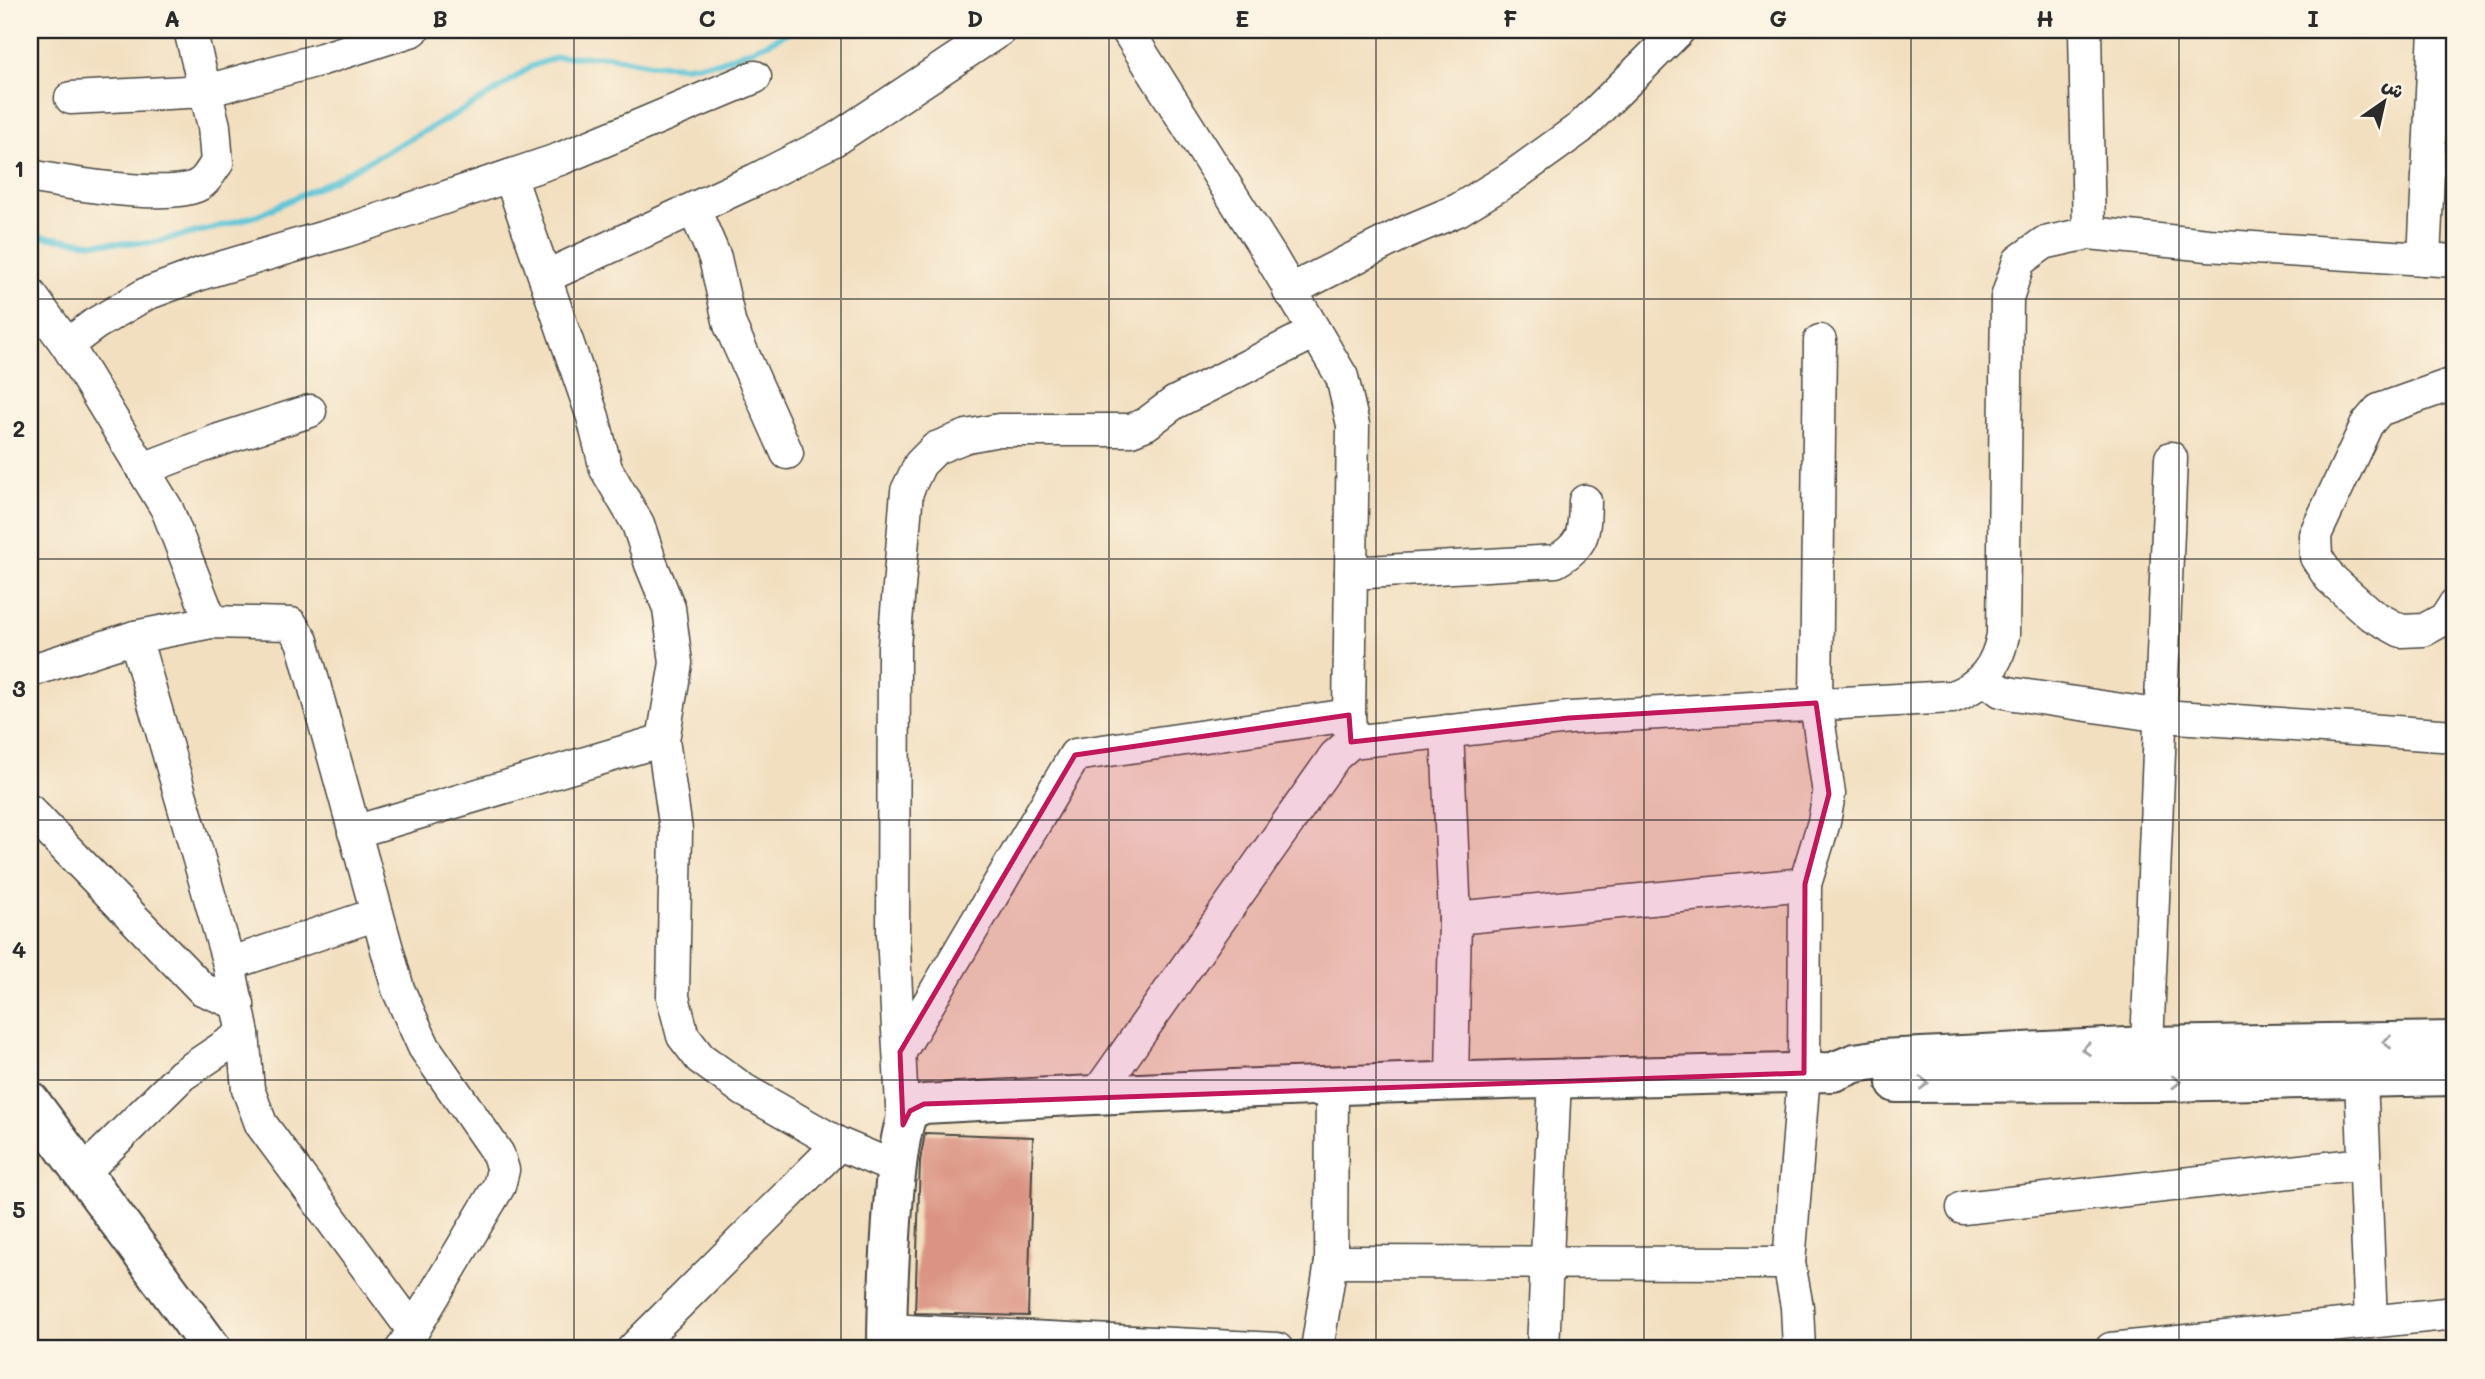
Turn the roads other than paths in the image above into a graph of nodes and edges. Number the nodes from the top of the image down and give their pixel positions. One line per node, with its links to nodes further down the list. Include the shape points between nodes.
1 (190, 30): 9 (street)
2 (413, 30): 9 (street)
3 (1000, 30): 13 (street, via 834,140)
4 (1126, 30): 18 (street)
5 (1679, 30): 18 (street, via 1580,128 1509,179 1458,209)
6 (2085, 30): 14 (street)
7 (2435, 30): 15 (street)
8 (755, 77): 12 (street)
9 (206, 91): 10 (street); 11 (street, via 217,163 200,185 149,191)
10 (71, 98)
11 (30, 176)
12 (509, 176): 17 (street); 22 (street, via 146,294)
13 (694, 209): 17 (street); 25 (street, via 715,258 730,325)
14 (2089, 233): 15 (street); 34 (street, via 2045,243 2019,261 2007,298 2003,635 2000,653)
15 (2424, 259): 16 (street)
16 (2455, 261)
17 (545, 277): 40 (street, via 606,469 638,524 669,608 676,663)
18 (1289, 291): 20 (street)
19 (30, 294): 22 (street)
20 (1315, 332): 29 (street, via 1342,377 1353,425); 50 (street, via 1174,403 1131,430 999,430 936,448 920,464 907,491 894,647 893,934)
21 (1820, 341): 35 (street)
22 (67, 345): 27 (street)
23 (2455, 383): 30 (street, via 2379,410 2367,424 2315,536 2316,557 2329,578 2370,614 2401,631 2424,630 2446,618)
24 (310, 411): 27 (street)
25 (787, 453)
26 (2171, 458): 36 (street)
27 (142, 469): 31 (street, via 167,509)
28 (1585, 501): 29 (street, via 1580,539 1572,552 1556,561)
29 (1351, 573): 37 (street)
30 (2455, 604)
31 (211, 622): 32 (street); 42 (street, via 291,624 302,641)
32 (135, 637): 33 (street); 46 (street)
33 (30, 671)
34 (1984, 678): 35 (street, via 1952,696); 36 (street, via 2014,694)
35 (1815, 703): 38 (street, via 1569,718); 43 (street, via 1829,794)
36 (2162, 716): 39 (street); 49 (street)
37 (1350, 729): 38 (street); 50 (street, via 1075,755); 57 (street)
38 (1447, 732): 45 (street)
39 (2455, 736)
40 (663, 740): 42 (street); 60 (street, via 676,830 673,997 683,1036 700,1058 744,1090)
41 (30, 811): 47 (street, via 202,989)
42 (354, 832): 44 (street)
43 (1805, 884): 45 (street); 51 (street)
44 (377, 914): 46 (street); 70 (street, via 398,989 424,1047 498,1154 503,1170 499,1186)
45 (1455, 918): 55 (street)
46 (229, 964): 47 (street)
47 (240, 1019): 63 (street); 70 (street, via 248,1088 261,1124)
48 (2455, 1041): 49 (main road, one-way to 49)
49 (2147, 1046): 51 (main road, one-way to 51, via 1868,1060)
50 (900, 1052): 59 (street)
51 (1818, 1073): 53 (main road); 54 (main road, one-way to 54, via 1881,1083); 67 (street)
52 (2455, 1076): 54 (main road)
53 (1555, 1078): 55 (main road); 65 (street)
54 (2361, 1079): 61 (street)
55 (1452, 1082): 56 (main road)
56 (1332, 1086): 57 (main road); 66 (street)
57 (1097, 1094): 59 (main road)
58 (30, 1101): 63 (main road)
59 (914, 1114): 62 (main road)
60 (839, 1143): 62 (street); 74 (street)
61 (2364, 1164): 64 (street); 69 (street)
62 (896, 1168): 71 (main road)
63 (83, 1173): 73 (main road)
64 (1964, 1208)
65 (1547, 1261): 66 (street); 67 (street); 77 (street)
66 (1331, 1262): 76 (street)
67 (1789, 1263): 78 (street)
68 (2455, 1313): 69 (street)
69 (2371, 1322): 72 (street)
70 (407, 1340)
71 (887, 1340): 75 (street)
72 (2129, 1348)
73 (212, 1349)
74 (633, 1349)
75 (1277, 1349)
76 (1317, 1349)
77 (1543, 1349)
78 (1799, 1349)

